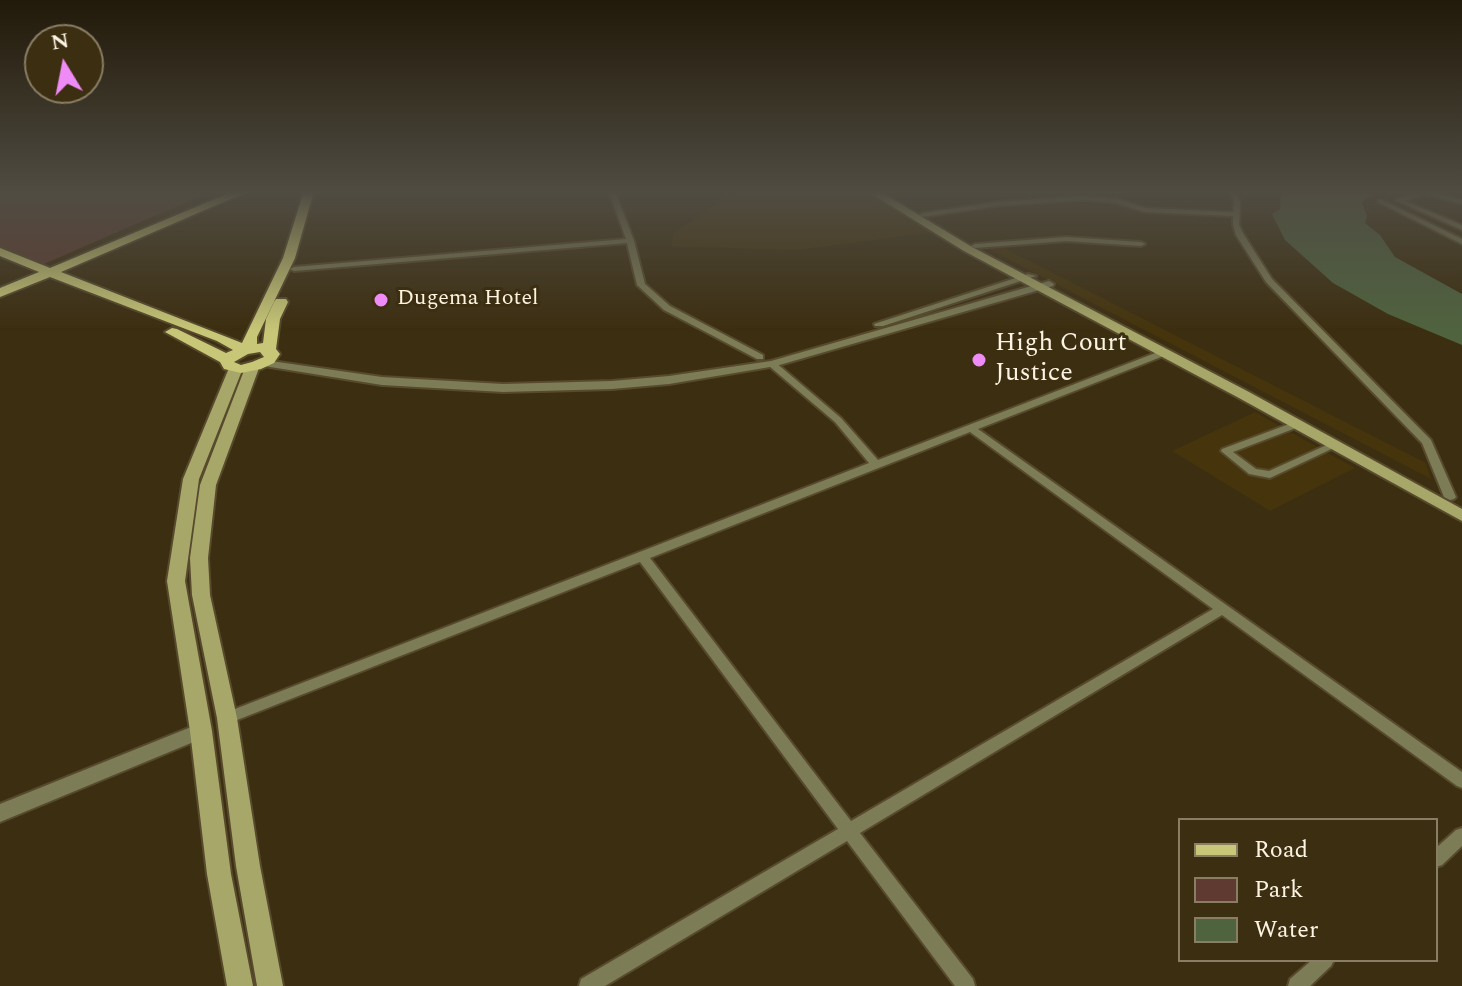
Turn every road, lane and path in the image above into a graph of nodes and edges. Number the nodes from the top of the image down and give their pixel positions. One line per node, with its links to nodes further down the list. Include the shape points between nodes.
1 (128, 240): 15 (main road)
2 (294, 240): 19 (main road)
3 (304, 240): 14 (main road)
4 (961, 240): 16 (main road)
5 (965, 240): 11 (main road)
6 (1053, 240): 11 (street)
7 (1081, 240): 10 (street)
8 (1243, 240): 29 (street, via 1286,301 1427,442)
9 (630, 241): 14 (street); 23 (street, via 641,285 657,302)
10 (1141, 244)
11 (975, 246): 16 (main road)
12 (0, 252): 15 (main road)
13 (0, 259): 15 (main road)
14 (294, 269): 22 (main road)
15 (50, 273): 17 (main road); 18 (main road); 20 (main road); 22 (main road, via 159,325)
16 (1036, 281): 21 (main road); 23 (street); 24 (street); 29 (main road)
17 (0, 293)
18 (0, 299)
19 (254, 330): 20 (main road); 22 (main road)
20 (222, 338): 22 (main road)
21 (1163, 353): 25 (main road); 26 (street)
22 (252, 357): 23 (street, via 364,371 598,379); 24 (street, via 382,381 503,388 627,384); 33 (main road, via 208,485 199,558 201,595); 34 (main road, via 191,479 176,581)
23 (760, 357)
24 (772, 364): 28 (street, via 838,420)
25 (1297, 424): 27 (main road); 27 (street, via 1226,451 1253,472 1270,475)
26 (971, 428): 28 (street); 32 (street)
27 (1335, 445): 30 (main road)
28 (877, 466): 31 (street)
29 (1456, 501)
30 (1462, 516)
31 (644, 558): 33 (street); 37 (street)
32 (1223, 609): 35 (street); 37 (street)
33 (227, 718): 42 (main road)
34 (201, 731): 36 (street); 41 (main road)
35 (1462, 781)
36 (0, 813)
37 (850, 833): 43 (street); 44 (street)
38 (1462, 835): 39 (street)
39 (1438, 857)
40 (1323, 962): 45 (street)
41 (240, 986)
42 (270, 986)
43 (588, 986)
44 (966, 986)
45 (1297, 986)

